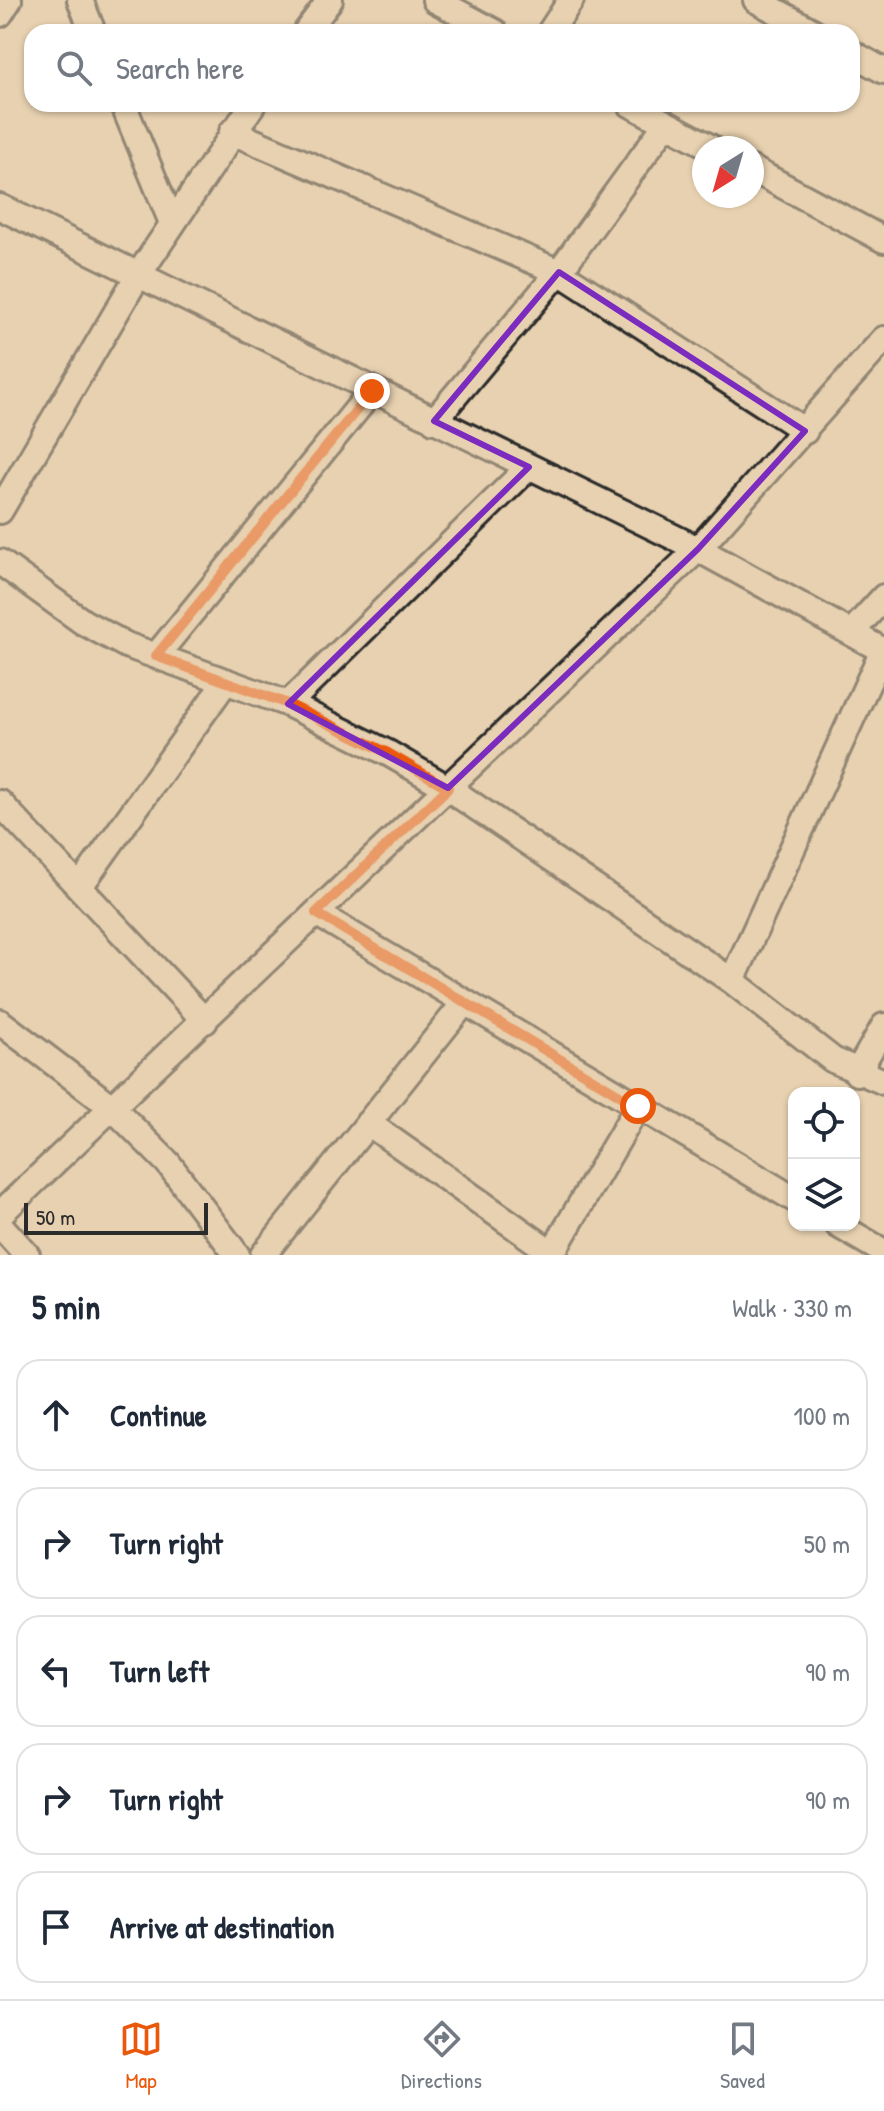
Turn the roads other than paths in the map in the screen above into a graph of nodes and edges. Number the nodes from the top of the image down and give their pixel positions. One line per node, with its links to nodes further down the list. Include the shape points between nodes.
1 (9, 0): 7 (street)
2 (80, 0): 8 (street)
3 (330, 0): 9 (street)
4 (435, 0): 10 (street)
5 (571, 0): 11 (street)
6 (756, 0): 12 (street)
7 (0, 14)
8 (90, 24)
9 (312, 24)
10 (480, 24)
11 (555, 24)
12 (800, 24)
13 (860, 56): 14 (street)
14 (882, 65)
15 (126, 112): 23 (street)
16 (247, 112): 19 (street)
17 (644, 112): 18 (street)
18 (666, 124): 20 (street); 25 (street)
19 (232, 132): 23 (street); 25 (street)
20 (692, 138)
21 (764, 175): 24 (street)
22 (0, 207): 26 (street)
23 (172, 223): 26 (street)
24 (884, 240)
25 (559, 272): 29 (street); 30 (street)
26 (137, 277): 28 (street); 32 (street)
27 (884, 339): 30 (street)
28 (372, 391): 29 (street); 38 (street)
29 (434, 421): 31 (street)
30 (805, 431): 33 (street)
31 (529, 467): 33 (street); 40 (street)
32 (0, 511)
33 (698, 549): 36 (street); 41 (street)
34 (0, 562): 38 (street, via 83,622)
35 (884, 597): 36 (street)
36 (851, 633): 37 (street)
37 (884, 650): 45 (street)
38 (156, 656): 39 (street)
39 (226, 681): 40 (street); 43 (street)
40 (288, 704): 41 (street)
41 (448, 788): 44 (street); 45 (street)
42 (0, 803): 43 (street)
43 (81, 885): 47 (street)
44 (316, 913): 46 (street); 47 (street)
45 (732, 981): 50 (street)
46 (465, 1002): 52 (street); 54 (street)
47 (205, 1021): 53 (street)
48 (0, 1022): 53 (street)
49 (884, 1026): 50 (street)
50 (857, 1073): 51 (street)
51 (884, 1082)
52 (638, 1106): 55 (street); 60 (street)
53 (113, 1108): 56 (street); 62 (street, via 168,1163)
54 (368, 1123): 60 (street); 63 (street)
55 (788, 1195)
56 (0, 1214)
57 (0, 1225): 61 (street)
58 (848, 1231): 59 (street)
59 (884, 1252)
60 (554, 1254)
61 (27, 1255)
62 (237, 1255)
63 (263, 1255)

